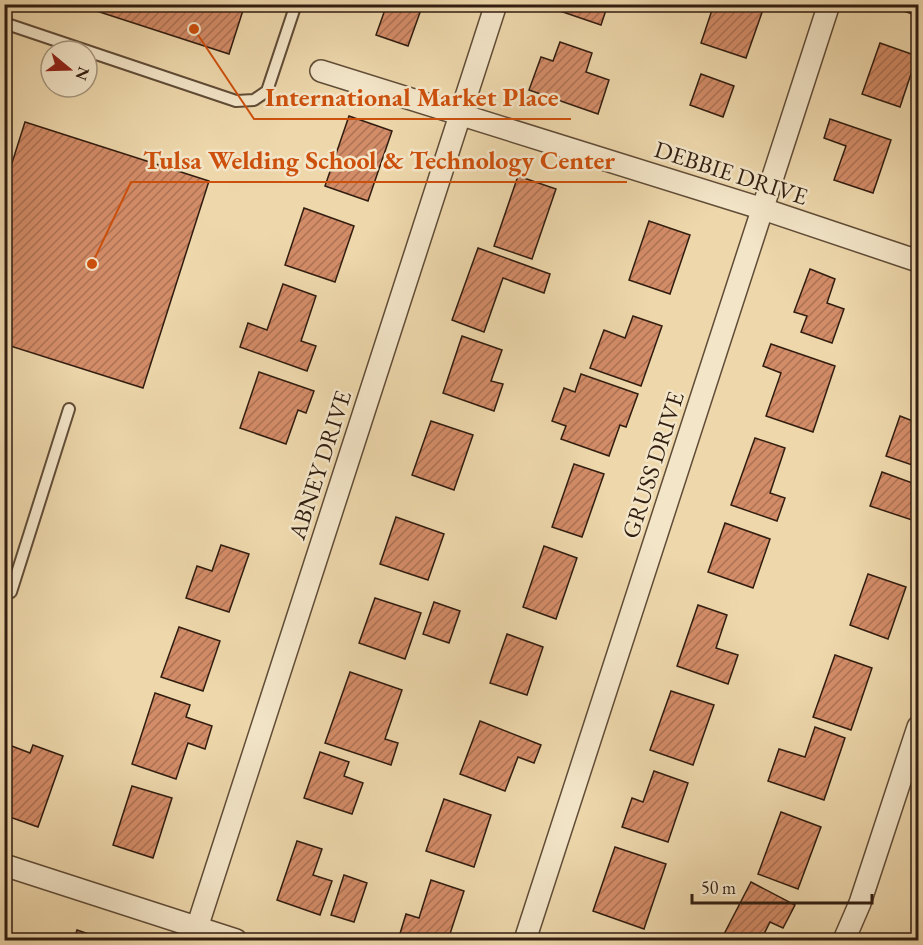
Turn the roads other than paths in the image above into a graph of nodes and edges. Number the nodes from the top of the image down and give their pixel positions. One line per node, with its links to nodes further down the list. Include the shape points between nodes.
1 (296, 4): 4 (lane, via 267,91 254,100 236,101)
2 (496, 4): 6 (street, ABNEY DRIVE)
3 (829, 4): 7 (street, GRUSS DRIVE)
4 (4, 23)
5 (321, 71): 6 (street, DEBBIE DRIVE)
6 (460, 115): 7 (street, DEBBIE DRIVE); 13 (street, ABNEY DRIVE)
7 (763, 209): 8 (street, DEBBIE DRIVE); 15 (street, GRUSS DRIVE)
8 (918, 261)
9 (69, 409): 10 (lane)
10 (11, 592)
11 (918, 727): 16 (street)
12 (4, 865): 13 (street)
13 (195, 934): 14 (street)
14 (236, 940)
15 (525, 940)
16 (844, 940)

